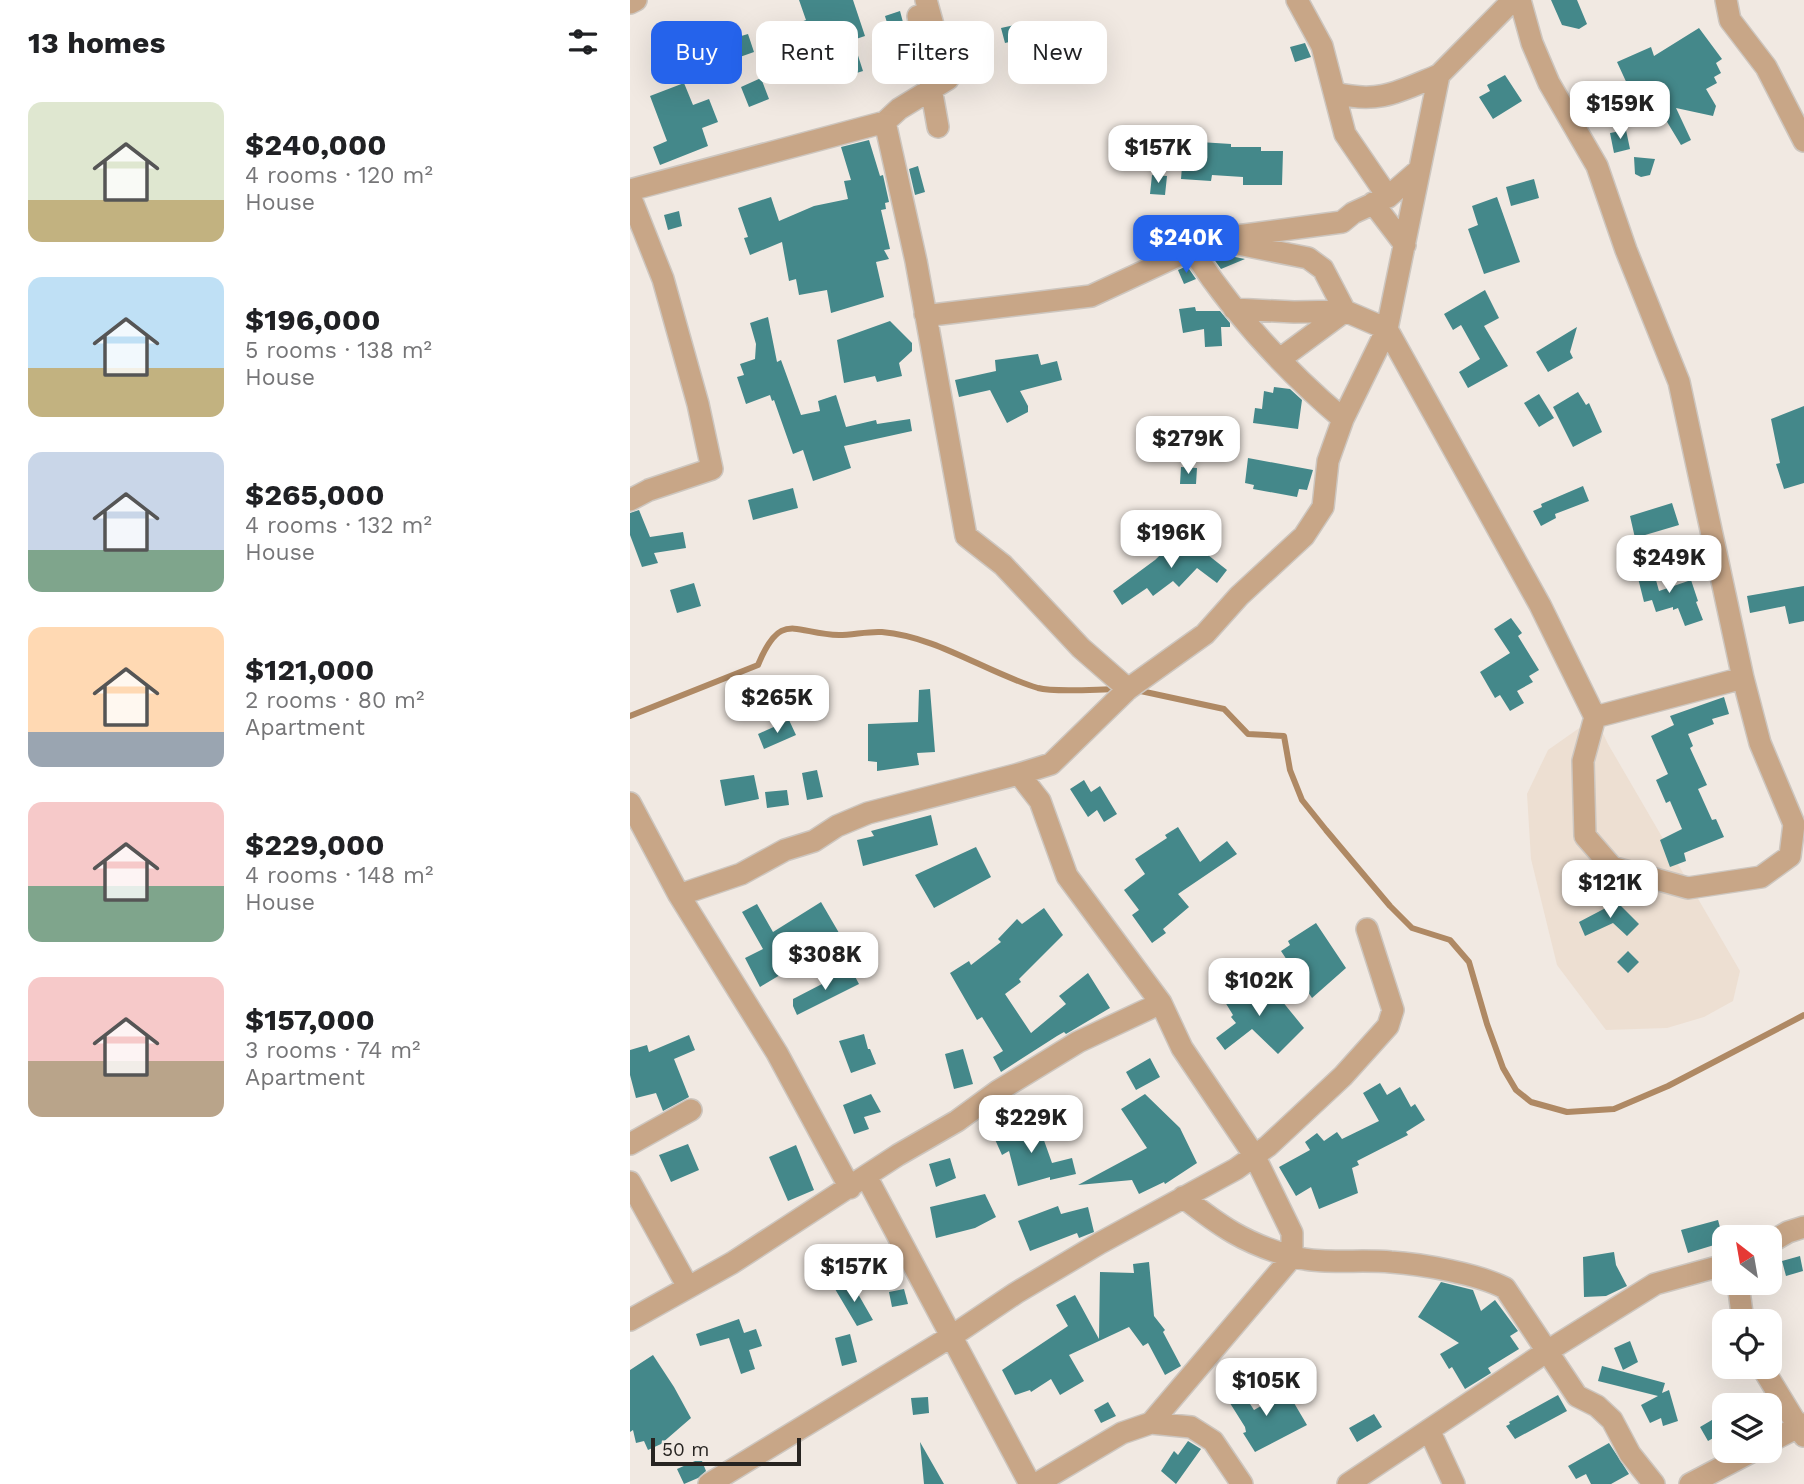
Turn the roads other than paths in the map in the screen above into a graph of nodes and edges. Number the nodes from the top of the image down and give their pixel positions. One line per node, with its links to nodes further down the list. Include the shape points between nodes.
1 (636, 0): 8 (street)
2 (915, 0): 12 (street)
3 (926, 0): 11 (street, via 948,79)
4 (1297, 0): 10 (street, via 1322,46)
5 (1513, 0): 9 (street)
6 (1520, 0): 28 (street, via 1549,83 1597,166 1679,382)
7 (1726, 0): 13 (street, via 1730,20 1766,67)
8 (630, 3)
9 (1439, 75): 10 (street, via 1391,95 1358,99); 14 (street)
10 (1335, 93): 17 (street, via 1345,134)
11 (884, 122): 15 (street); 23 (street)
12 (938, 127)
13 (1804, 141)
14 (1419, 170): 17 (street); 19 (street)
15 (630, 190)
16 (630, 196): 27 (street, via 663,279 712,469)
17 (1388, 197): 18 (street, via 1342,222); 19 (street, via 1373,203)
18 (1214, 239): 20 (street); 22 (street, via 1308,258 1323,269)
19 (1405, 245): 24 (street)
20 (1192, 250): 21 (street); 23 (street, via 1091,296)
21 (1234, 309): 22 (street); 25 (street)
22 (1345, 311): 24 (street); 25 (street)
23 (925, 314): 29 (street, via 966,536 1003,565)
24 (1387, 329): 26 (street); 30 (street, via 1540,605)
25 (1280, 359): 26 (street)
26 (1343, 419): 29 (street, via 1328,461 1323,507 1304,536 1205,634)
27 (630, 500)
28 (1743, 678): 30 (street); 30 (street, via 1760,743 1794,824 1790,856 1761,877 1688,888 1612,867 1585,836 1584,761)
29 (1128, 689): 31 (street, via 1051,764)
30 (1595, 717)
31 (1019, 774): 33 (street, via 869,813 741,874); 35 (street, via 1040,801 1067,876)
32 (630, 803): 33 (street)
33 (679, 895): 40 (street)
34 (1367, 929): 38 (street, via 1393,1010 1388,1026 1343,1076)
35 (1161, 1003): 38 (street, via 1182,1048); 40 (street, via 1078,1042)
36 (691, 1110): 37 (street)
37 (630, 1144)
38 (1254, 1156): 41 (street); 45 (street, via 1292,1233)
39 (630, 1182): 47 (street)
40 (858, 1182): 42 (street); 47 (street); 49 (street)
41 (1183, 1197): 45 (street, via 1241,1239); 49 (street)
42 (787, 1227)
43 (1804, 1227): 44 (street)
44 (1782, 1235)
45 (1292, 1257): 50 (street, via 1394,1262 1495,1283 1505,1288); 52 (street)
46 (1712, 1268): 50 (street, via 1655,1284)
47 (688, 1287): 48 (street)
48 (630, 1320)
49 (952, 1336): 57 (street); 58 (street)
50 (1546, 1352): 54 (street); 62 (street, via 1577,1396 1612,1420 1630,1454)
51 (1770, 1379): 53 (street)
52 (1152, 1423): 58 (street, via 1122,1433); 59 (street, via 1191,1427 1213,1441)
53 (1802, 1429): 55 (street)
54 (1429, 1430): 60 (street); 61 (street)
55 (1782, 1437)
56 (1730, 1463): 63 (street)
57 (709, 1484)
58 (1033, 1484)
59 (1242, 1484)
60 (1348, 1484)
61 (1454, 1484)
62 (1654, 1484)
63 (1690, 1484)

